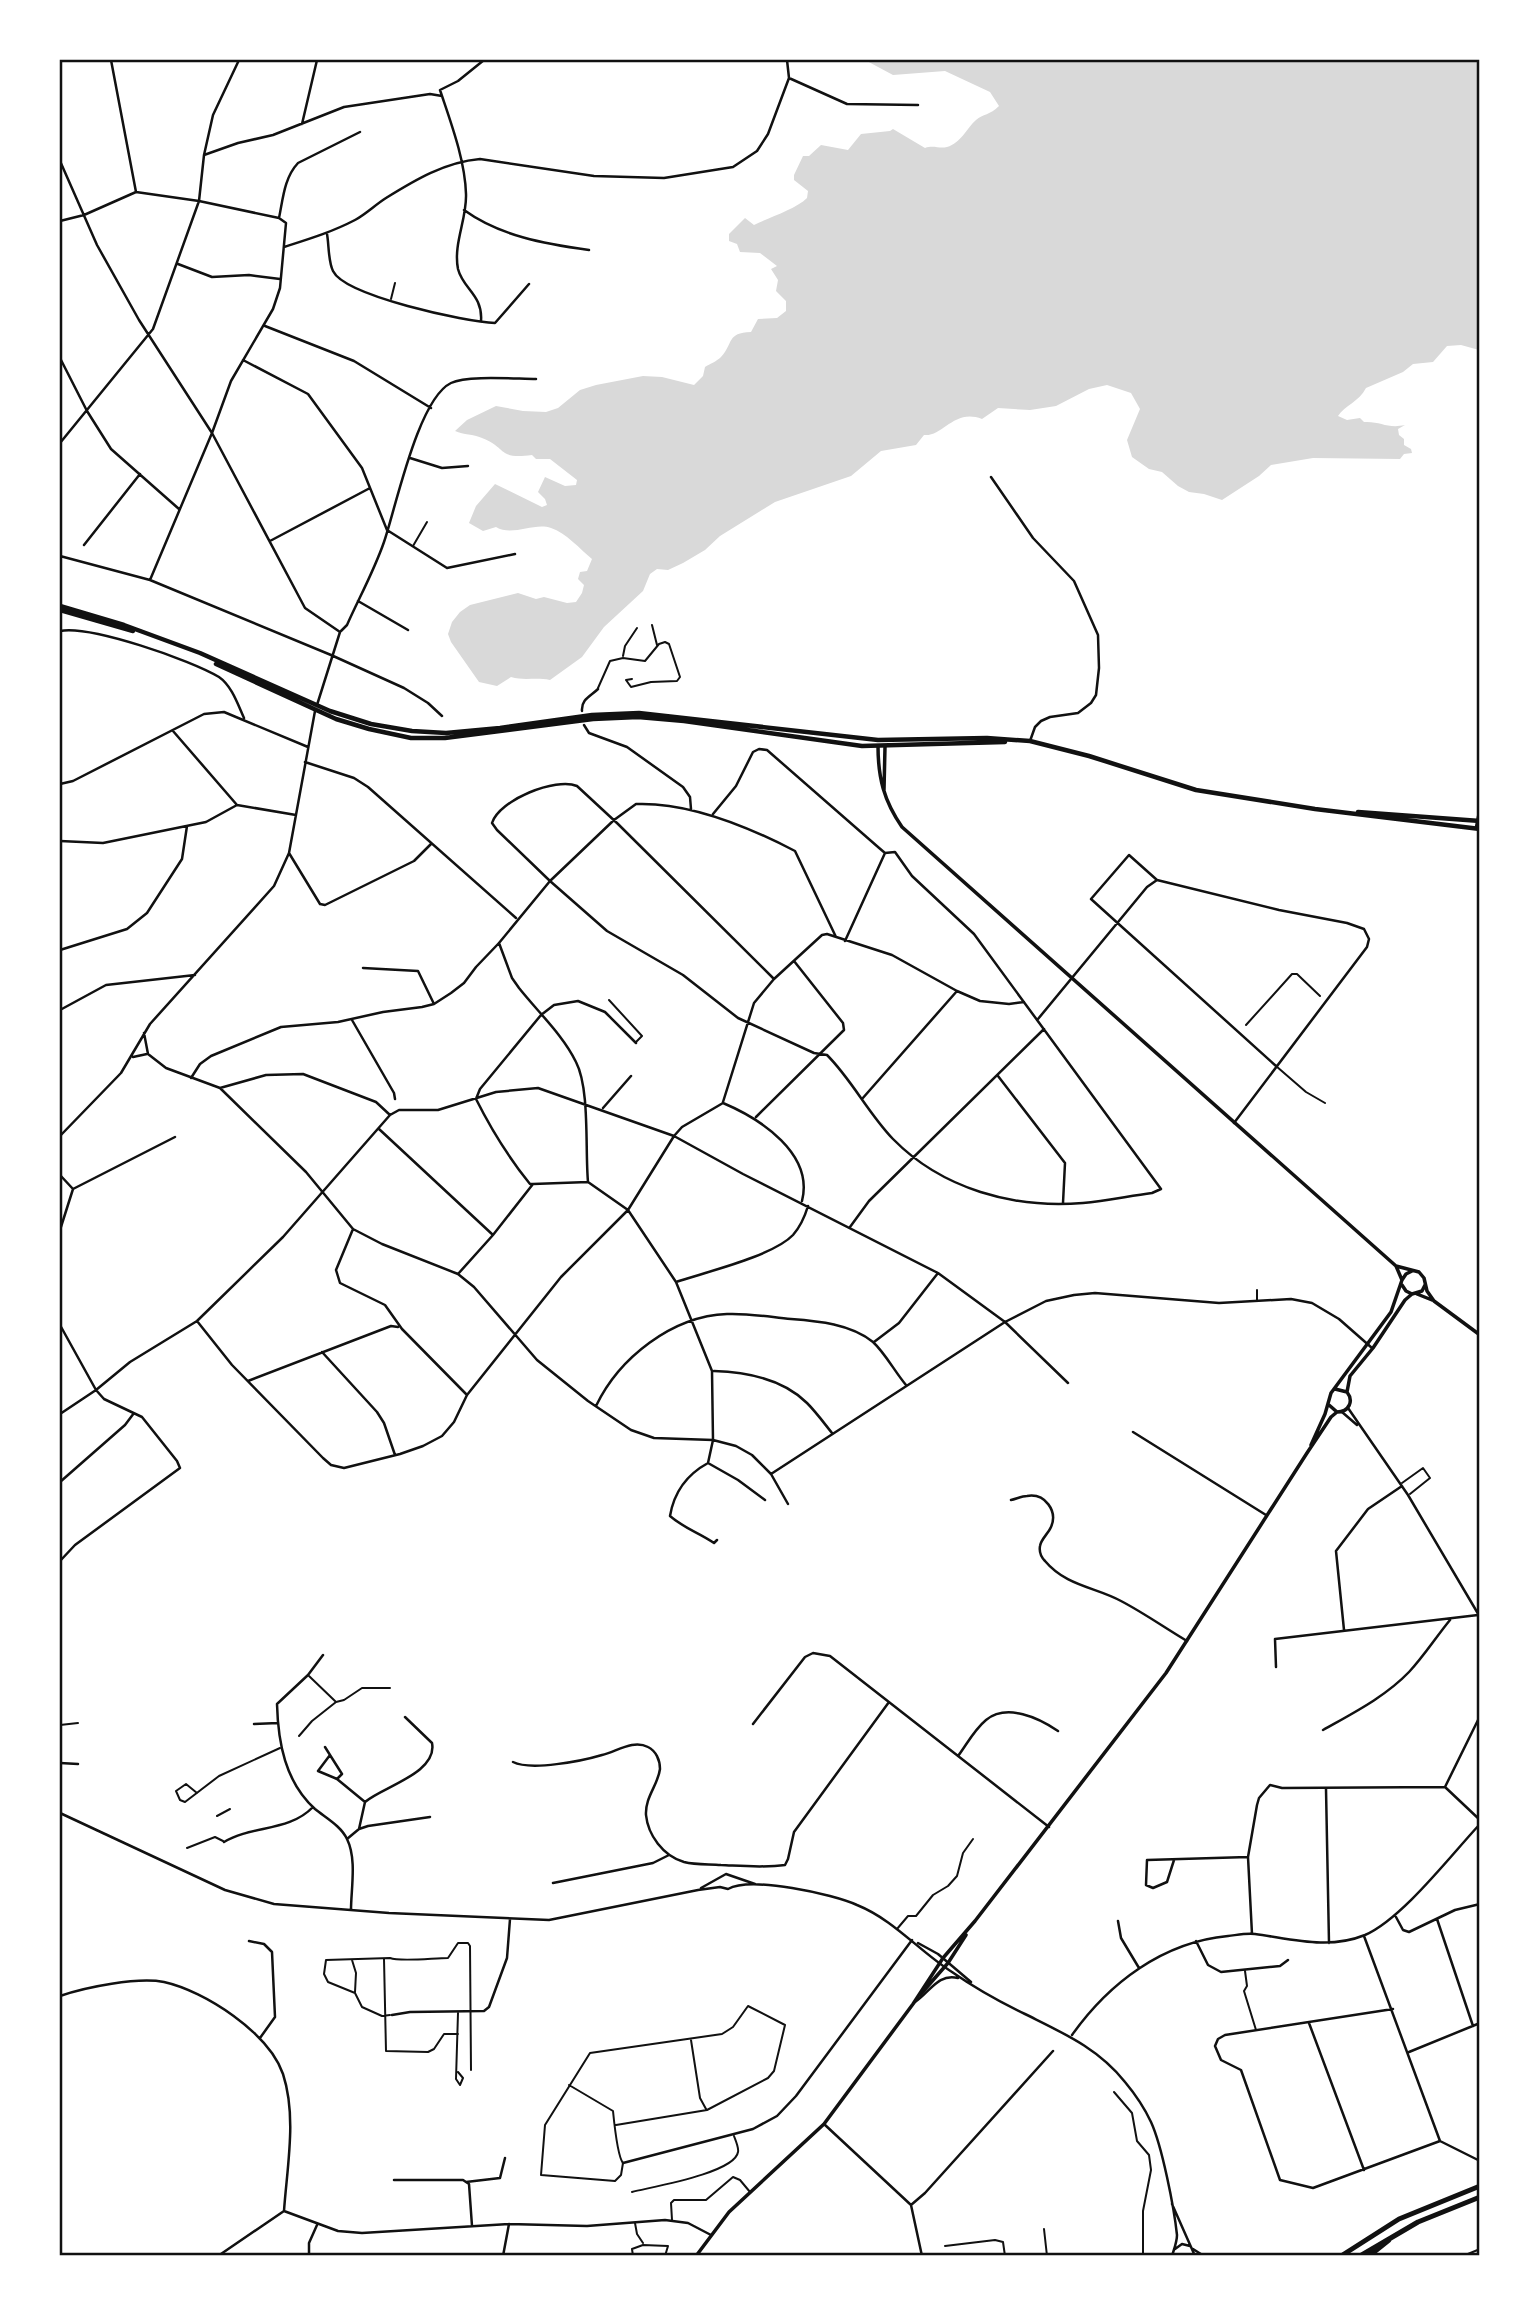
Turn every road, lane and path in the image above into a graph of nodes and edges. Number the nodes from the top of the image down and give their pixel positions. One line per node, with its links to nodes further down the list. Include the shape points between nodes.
1 (111, 60): 14 (street)
2 (239, 60): 11 (street, via 212,115)
3 (317, 60): 9 (street)
4 (484, 60): 7 (street, via 440,90)
5 (787, 60): 6 (street)
6 (789, 78): 8 (street, via 847,104); 13 (street, via 768,134 757,151 733,167 664,178 606,177 480,159)
7 (442, 96): 9 (street, via 344,107); 13 (street)
8 (918, 105)
9 (302, 124): 11 (street)
10 (360, 132): 18 (street, via 298,163 286,182)
11 (204, 155): 15 (street)
12 (60, 160): 17 (street)
13 (460, 161): 16 (street); 20 (street, via 439,168)
14 (136, 192): 15 (street); 17 (street)
15 (199, 201): 18 (street); 23 (street)
16 (464, 210): 22 (street, via 507,233); 28 (street, via 459,272 477,298)
17 (84, 215): 19 (street); 30 (street)
18 (279, 218): 21 (street, via 286,223)
19 (60, 221)
20 (327, 234): 21 (street); 27 (street, via 333,272 350,287)
21 (284, 247): 24 (street)
22 (589, 250)
23 (178, 264): 24 (street, via 212,277); 30 (street)
24 (280, 279): 29 (street)
25 (395, 283): 27 (lane)
26 (529, 284): 28 (street, via 495,323)
27 (390, 300): 28 (street)
28 (481, 321)
29 (265, 326): 32 (street); 34 (street, via 354,361)
30 (148, 334): 35 (street); 36 (street)
31 (60, 358): 35 (street)
32 (243, 360): 36 (street); 42 (street, via 308,394 362,468)
33 (536, 379): 34 (street, via 454,381 439,390)
34 (430, 408): 38 (street)
35 (87, 411): 37 (street); 40 (street, via 111,449)
36 (212, 433): 43 (street); 46 (street)
37 (60, 443)
38 (410, 458): 39 (street, via 442,468); 45 (street)
39 (468, 466)
40 (139, 474): 43 (street); 47 (street)
41 (991, 477): 72 (street, via 1033,538 1074,581 1098,635 1096,695 1078,713 1041,721)
42 (370, 488): 45 (street); 46 (street)
43 (179, 509): 51 (street)
44 (427, 522): 48 (lane)
45 (387, 530): 48 (street); 52 (street)
46 (270, 541): 58 (street, via 305,608)
47 (84, 545)
48 (413, 547): 49 (street, via 447,568)
49 (515, 554)
50 (60, 556): 51 (street)
51 (150, 580): 60 (street)
52 (358, 601): 56 (street); 58 (street)
53 (60, 608): 64 (main road, via 198,656)
54 (652, 625): 59 (lane)
55 (637, 628): 61 (lane)
56 (408, 630)
57 (60, 631): 67 (street, via 111,636 221,678)
58 (340, 632): 60 (street)
59 (657, 646): 61 (lane, via 645,661); 62 (lane, via 669,644 680,677 677,681 634,687 626,680)
60 (331, 655): 64 (street); 66 (street, via 404,688)
61 (623, 657): 63 (lane, via 610,661)
62 (632, 679)
63 (598, 689): 65 (street, via 586,698)
64 (316, 708): 70 (main road, via 371,724 446,733 639,713); 73 (street); 74 (main road, via 369,729 411,737 444,738 638,717)
65 (582, 711)
66 (442, 716)
67 (244, 718): 69 (street, via 224,712 204,714); 73 (street)
68 (584, 725): 81 (street, via 589,733 627,747 683,788)
69 (173, 731): 77 (street); 79 (street)
70 (878, 740): 71 (main road); 74 (main road)
71 (886, 740): 72 (main road); 75 (main road)
72 (1030, 741): 75 (main road); 82 (main road, via 1196,790)
73 (308, 747): 76 (street)
74 (878, 747): 75 (main road); 78 (street)
75 (885, 747): 78 (street)
76 (305, 762): 84 (street); 90 (street, via 368,787)
77 (60, 784)
78 (884, 796): 104 (street, via 902,827)
79 (237, 805): 84 (street); 87 (street, via 206,822)
80 (1479, 806): 86 (street)
81 (691, 809): 83 (street); 85 (street, via 636,804)
82 (1315, 809): 86 (main road); 88 (main road)
83 (713, 814): 92 (street, via 736,786 753,752 767,750); 97 (street, via 795,851)
84 (296, 815): 91 (street)
85 (614, 820): 94 (street); 94 (street, via 570,783 557,783 500,809 492,823); 105 (street)
86 (1478, 821): 88 (street)
87 (187, 826): 89 (street, via 103,843); 100 (street, via 182,859 147,913 127,929)
88 (1478, 828)
89 (60, 841)
90 (431, 844): 91 (street, via 414,861 325,905 320,904); 95 (street)
91 (289, 853): 103 (street, via 274,886)
92 (885, 853): 98 (street); 109 (street, via 899,855 912,876 974,934)
93 (1157, 880): 96 (street); 96 (street, via 1129,855 1091,899); 123 (street, via 1367,932 1367,947)
94 (550, 881): 95 (street); 115 (street, via 595,923 676,970 724,1010)
95 (517, 919): 99 (street)
96 (1117, 924): 104 (street); 123 (street)
97 (836, 937): 98 (street); 101 (street, via 822,935)
98 (845, 941): 106 (street, via 892,955)
99 (499, 943): 110 (street, via 464,984); 112 (street, via 512,978)
100 (60, 950)
101 (794, 961): 105 (street); 121 (street, via 844,1026)
102 (363, 968): 110 (street, via 418,971)
103 (195, 975): 111 (street, via 106,985); 118 (street)
104 (1072, 978): 114 (street); 137 (street)
105 (774, 979): 115 (street, via 754,1003)
106 (957, 991): 109 (street, via 980,1001); 130 (street)
107 (1320, 996): 116 (lane, via 1292,974)
108 (609, 1000): 119 (lane, via 642,1036)
109 (1024, 1002): 114 (street)
110 (434, 1004): 113 (street)
111 (60, 1010)
112 (541, 1015): 119 (street, via 554,1005 578,1001 605,1012); 129 (street); 131 (street, via 577,1063)
113 (352, 1020): 126 (street, via 273,1030 211,1056); 128 (street)
114 (1037, 1020): 117 (street)
115 (749, 1022): 121 (street); 132 (street)
116 (1247, 1025)
117 (1044, 1029): 124 (street); 149 (street, via 1161,1189)
118 (144, 1033): 120 (street); 122 (street)
119 (636, 1043)
120 (148, 1054): 122 (street); 126 (street)
121 (820, 1054): 130 (street, via 831,1059); 136 (street)
122 (130, 1059): 139 (street)
123 (1276, 1066): 133 (lane); 137 (street)
124 (998, 1075): 142 (street); 149 (street, via 1065,1163)
125 (631, 1076): 134 (street)
126 (191, 1078): 127 (street)
127 (220, 1088): 135 (street, via 267,1075 303,1074 376,1102); 147 (street)
128 (395, 1099)
129 (476, 1099): 131 (street, via 538,1088); 135 (street, via 438,1110 399,1110); 145 (street, via 511,1161)
130 (862, 1099): 142 (street, via 893,1139)
131 (585, 1103): 134 (street); 144 (street)
132 (723, 1103): 136 (street); 140 (street)
133 (1325, 1103)
134 (602, 1109): 140 (street)
135 (390, 1115): 138 (street)
136 (755, 1118): 148 (street, via 801,1167)
137 (1234, 1123): 156 (street)
138 (379, 1129): 147 (street); 155 (street)
139 (60, 1136)
140 (674, 1136): 148 (street); 151 (street)
141 (174, 1137): 146 (street)
142 (914, 1156): 149 (street, via 959,1185 991,1196); 152 (street, via 866,1203)
143 (60, 1175): 146 (street)
144 (588, 1182): 145 (street); 151 (street)
145 (533, 1184): 155 (street)
146 (73, 1189): 154 (street)
147 (324, 1192): 153 (street); 167 (street)
148 (802, 1202): 150 (street)
149 (1063, 1203)
150 (808, 1206): 152 (street); 160 (street, via 794,1233 780,1244)
151 (628, 1210): 160 (street); 172 (street, via 569,1268)
152 (850, 1227): 158 (street)
153 (353, 1229): 159 (street); 171 (street, via 336,1270 340,1283 385,1305)
154 (60, 1230)
155 (493, 1235): 159 (street)
156 (1396, 1266): 157 (street); 161 (street)
157 (1412, 1271): 161 (street); 162 (street, via 1419,1272)
158 (938, 1273): 169 (street); 174 (street, via 899,1323)
159 (458, 1274): 172 (street)
160 (676, 1282): 168 (street)
161 (1402, 1283): 164 (street); 175 (street)
162 (1425, 1285): 164 (street); 166 (street)
163 (1257, 1290): 165 (lane)
164 (1414, 1294): 166 (street); 175 (street)
165 (1257, 1301): 169 (street, via 1074,1294 1046,1301); 175 (street, via 1291,1298 1312,1303)
166 (1434, 1301): 173 (street)
167 (197, 1321): 178 (street); 182 (street, via 130,1362)
168 (692, 1321): 174 (street, via 729,1314 802,1320 840,1326); 177 (street); 186 (street, via 635,1354 617,1371)
169 (1005, 1322): 179 (street); 180 (street)
170 (60, 1325): 182 (street)
171 (402, 1329): 176 (street, via 391,1326); 184 (street)
172 (515, 1335): 184 (street); 186 (street, via 549,1371)
173 (1479, 1335)
174 (873, 1343): 180 (street)
175 (1371, 1347): 181 (street); 183 (street, via 1350,1377)
176 (321, 1352): 178 (street); 196 (street, via 377,1412)
177 (712, 1371): 193 (street, via 754,1376 789,1388); 194 (street)
178 (248, 1381): 196 (street, via 331,1465 344,1468)
179 (1068, 1383)
180 (906, 1385): 193 (street)
181 (1335, 1389): 183 (street); 185 (street)
182 (96, 1390): 188 (street, via 104,1399); 190 (street)
183 (1347, 1392): 187 (street)
184 (467, 1395): 196 (street, via 442,1436)
185 (1328, 1405): 189 (street); 195 (street)
186 (596, 1406): 194 (street, via 631,1430 654,1438)
187 (1348, 1408): 189 (street); 191 (street)
188 (134, 1412): 199 (street); 207 (street, via 180,1468)
189 (1339, 1412): 191 (street); 195 (street)
190 (60, 1414)
191 (1362, 1430): 200 (street)
192 (1133, 1432): 205 (street)
193 (832, 1433): 198 (street)
194 (713, 1440): 197 (street); 198 (street, via 752,1455)
195 (1307, 1453): 205 (street)
196 (395, 1455)
197 (708, 1463): 202 (street); 206 (street, via 681,1485 670,1516 685,1529)
198 (771, 1474): 204 (street)
199 (60, 1482)
200 (1402, 1485): 201 (street); 201 (lane, via 1423,1468 1430,1478); 210 (street, via 1368,1509 1336,1551)
201 (1408, 1495): 208 (street)
202 (765, 1500)
203 (1011, 1500): 211 (street, via 1035,1496 1051,1508 1052,1526 1040,1550 1046,1563 1082,1587 1120,1600)
204 (788, 1504)
205 (1266, 1515): 211 (street)
206 (716, 1541)
207 (60, 1561)
208 (1479, 1616): 209 (street)
209 (1450, 1620): 210 (street); 225 (street, via 1396,1683)
210 (1344, 1630): 213 (street, via 1275,1639)
211 (1186, 1641): 246 (street)
212 (323, 1655): 214 (street)
213 (1276, 1667)
214 (308, 1675): 216 (lane); 221 (street, via 277,1704)
215 (390, 1688): 216 (lane, via 362,1688)
216 (336, 1702): 227 (lane)
217 (889, 1702): 223 (street, via 830,1656 813,1653 805,1657); 231 (street); 255 (street, via 794,1832 785,1865)
218 (1479, 1716): 236 (street)
219 (405, 1717): 239 (street, via 432,1743 432,1755 404,1780)
220 (78, 1723): 224 (lane)
221 (278, 1723): 222 (street); 228 (street)
222 (254, 1724)
223 (753, 1724)
224 (60, 1725)
225 (1323, 1730)
226 (1058, 1731): 231 (street, via 1044,1721 1000,1713 982,1724)
227 (299, 1737)
228 (280, 1748): 238 (lane, via 219,1776); 240 (street, via 294,1782)
229 (325, 1748): 230 (street)
230 (330, 1755): 235 (street, via 342,1774); 235 (street, via 318,1772)
231 (958, 1756): 246 (street)
232 (513, 1762): 252 (street, via 555,1763 632,1745 648,1747 660,1766 650,1791 647,1818 655,1841)
233 (60, 1763): 234 (street)
234 (78, 1764)
235 (337, 1779): 239 (street)
236 (1445, 1787): 237 (street); 245 (street)
237 (1326, 1788): 253 (street, via 1270,1785 1259,1798); 276 (street)
238 (197, 1793): 238 (lane, via 185,1802 176,1791 186,1784)
239 (365, 1802): 247 (street)
240 (313, 1807): 248 (street); 250 (street, via 292,1822 241,1833)
241 (230, 1809): 243 (lane)
242 (60, 1813): 264 (street, via 225,1890 274,1904)
243 (217, 1816)
244 (430, 1817): 247 (street)
245 (1479, 1822): 265 (street)
246 (1049, 1827): 268 (street)
247 (359, 1829): 248 (street)
248 (347, 1839): 264 (street)
249 (973, 1839): 270 (lane, via 963,1853 957,1876)
250 (224, 1842): 251 (lane, via 215,1838)
251 (187, 1849)
252 (669, 1855): 255 (street, via 683,1862); 258 (street, via 653,1863)
253 (1248, 1857): 254 (street); 271 (street)
254 (1174, 1860): 254 (street, via 1147,1860 1146,1885 1153,1888 1167,1882)
255 (727, 1865): 256 (street); 257 (street)
256 (722, 1876): 257 (street); 260 (street); 262 (street)
257 (732, 1876): 259 (street); 261 (street)
258 (553, 1883)
259 (758, 1885): 261 (street); 270 (street, via 836,1897)
260 (720, 1887): 261 (street); 262 (street)
261 (733, 1887)
262 (698, 1890): 266 (street, via 564,1918)
263 (1479, 1904): 267 (street)
264 (351, 1910): 266 (street)
265 (1395, 1916): 267 (street, via 1409,1932); 272 (street)
266 (510, 1919): 292 (street, via 507,1958 489,2007)
267 (1437, 1919): 297 (street)
268 (975, 1921): 279 (street); 282 (street)
269 (1118, 1921): 283 (street, via 1121,1937)
270 (897, 1929): 273 (street)
271 (1252, 1934): 275 (street); 276 (street)
272 (1364, 1935): 276 (street); 290 (street)
273 (912, 1940): 279 (street); 281 (street); 312 (street, via 796,2096 777,2116)
274 (249, 1941): 301 (street, via 264,1944 272,1952 275,2017)
275 (1196, 1941): 283 (street); 284 (street, via 1212,1969)
276 (1329, 1943)
277 (351, 1958): 278 (lane); 287 (lane); 287 (lane, via 327,1960 324,1974 331,1984)
278 (384, 1958): 292 (lane, via 448,1958 458,1943 468,1943); 293 (lane)
279 (943, 1958): 281 (street); 282 (street)
280 (1288, 1960): 284 (street, via 1280,1966)
281 (939, 1963): 282 (street); 289 (street)
282 (946, 1965): 285 (street); 286 (street); 289 (street)
283 (1139, 1968): 300 (street, via 1118,1984)
284 (1245, 1970): 298 (lane, via 1244,1991)
285 (961, 1978): 286 (street); 289 (street, via 939,1980)
286 (978, 1987): 300 (street)
287 (355, 1993): 293 (lane, via 362,2007)
288 (60, 1996): 301 (street, via 135,1981 165,1982 195,1992)
289 (913, 2004): 310 (street)
290 (1392, 2009): 295 (street); 304 (street)
291 (458, 2013): 292 (street); 294 (street); 299 (lane)
292 (471, 2013): 305 (lane)
293 (385, 2015): 294 (lane); 299 (lane, via 386,2051 428,2052 444,2034)
294 (393, 2015)
295 (1309, 2023): 298 (street); 317 (street)
296 (1479, 2024): 297 (street)
297 (1473, 2026): 304 (street)
298 (1256, 2031): 317 (street, via 1225,2035 1215,2046 1221,2060 1241,2070 1280,2180 1313,2188)
299 (458, 2034): 306 (lane)
300 (1072, 2036): 324 (street, via 1108,2063 1140,2102 1159,2146)
301 (260, 2038): 326 (street, via 279,2064 289,2100)
302 (691, 2039): 307 (lane, via 590,2053); 309 (lane, via 700,2098); 309 (lane, via 722,2034 748,2006 785,2025 771,2076)
303 (1053, 2051): 325 (street)
304 (1409, 2052): 313 (street)
305 (471, 2070)
306 (458, 2073)
307 (569, 2085): 311 (lane, via 613,2111); 316 (lane, via 545,2125 541,2175 615,2181)
308 (1114, 2092): 351 (lane, via 1132,2113 1137,2141 1149,2155)
309 (707, 2110): 311 (lane)
310 (824, 2124): 322 (street); 325 (street)
311 (616, 2125): 316 (lane, via 617,2156)
312 (734, 2135): 316 (street); 321 (lane, via 737,2156 720,2169)
313 (1440, 2141): 315 (street); 317 (street)
314 (505, 2158): 319 (street, via 500,2178)
315 (1479, 2161)
316 (623, 2163)
317 (1364, 2170)
318 (394, 2180): 319 (street)
319 (466, 2182): 331 (street)
320 (1479, 2186): 340 (highway, via 1399,2219)
321 (632, 2192)
322 (751, 2193): 327 (lane, via 733,2177 706,2200 674,2200 670,2203); 334 (street)
323 (1479, 2197): 333 (highway)
324 (1170, 2198): 337 (street); 338 (street, via 1177,2237)
325 (911, 2205): 348 (street)
326 (284, 2211): 330 (street); 342 (street)
327 (671, 2220): 328 (street); 334 (street)
328 (635, 2222): 329 (street); 335 (lane)
329 (509, 2224): 331 (street); 344 (street)
330 (317, 2225): 331 (street, via 362,2233); 343 (street)
331 (472, 2226)
332 (1044, 2229): 350 (lane)
333 (1404, 2230): 354 (highway); 355 (highway)
334 (711, 2235): 347 (street)
335 (643, 2245): 345 (lane, via 632,2249); 346 (lane, via 668,2246)
336 (945, 2246): 349 (lane, via 995,2239 1003,2242)
337 (1191, 2248): 338 (street, via 1182,2244); 352 (street); 353 (street)
338 (1174, 2249): 341 (street)
339 (1479, 2249): 356 (lane)
340 (1342, 2254)
341 (1172, 2255)
342 (218, 2256)
343 (309, 2256)
344 (503, 2256)
345 (633, 2256)
346 (665, 2256)
347 (696, 2256)
348 (922, 2256)
349 (1005, 2256)
350 (1047, 2256)
351 (1143, 2256)
352 (1195, 2256)
353 (1204, 2256)
354 (1360, 2256)
355 (1369, 2256)
356 (1463, 2256)

